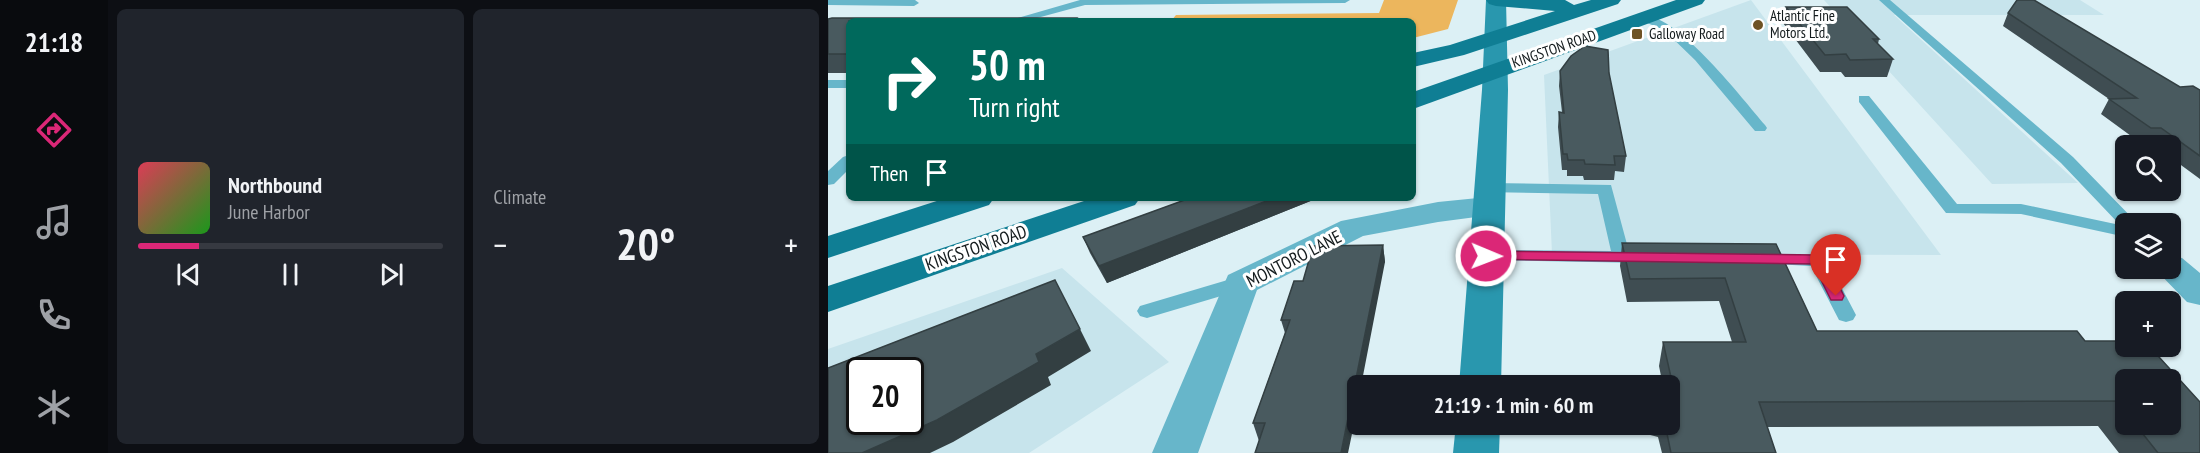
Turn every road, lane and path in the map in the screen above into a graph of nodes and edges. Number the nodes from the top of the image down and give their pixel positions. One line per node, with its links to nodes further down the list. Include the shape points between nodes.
1 (1345, 0): 9 (lane, via 1085,2)
2 (1496, 0): 8 (main road); 11 (street)
3 (1611, 0): 8 (main road, KINGSTON ROAD)
4 (1695, 0): 10 (main road, KINGSTON ROAD)
5 (1884, 0): 24 (lane, via 2067,160)
6 (828, 2): 7 (lane)
7 (914, 3)
8 (1591, 7): 11 (main road, KINGSTON ROAD)
9 (1024, 18)
10 (1644, 18): 13 (main road, KINGSTON ROAD); 18 (lane, via 1668,28 1699,57)
11 (1494, 38): 12 (main road, KINGSTON ROAD); 13 (street)
12 (1416, 59)
13 (1494, 70): 17 (main road, KINGSTON ROAD); 21 (street)
14 (828, 84): 15 (lane)
15 (846, 84)
16 (1864, 99): 25 (lane, via 1952,208 2021,209)
17 (1416, 100)
18 (1760, 128)
19 (846, 163): 20 (lane)
20 (828, 180)
21 (1488, 197): 27 (lane, via 1605,189); 28 (street); 32 (street, MONTORO LANE, via 1438,212 1353,228)
22 (969, 201): 26 (main road)
23 (1115, 201): 34 (main road, KINGSTON ROAD)
24 (2118, 213)
25 (2115, 230)
26 (828, 246)
27 (1619, 248)
28 (1486, 256): 29 (lane); 37 (street)
29 (1670, 258)
30 (1738, 258): 36 (lane, via 1818,260)
31 (2181, 276): 33 (street)
32 (1241, 284): 35 (lane); 39 (street, MONTORO LANE)
33 (2200, 293)
34 (828, 299)
35 (1147, 312)
36 (1846, 315)
37 (1481, 375)
38 (1477, 435): 40 (street)
39 (1175, 453)
40 (1476, 453)

